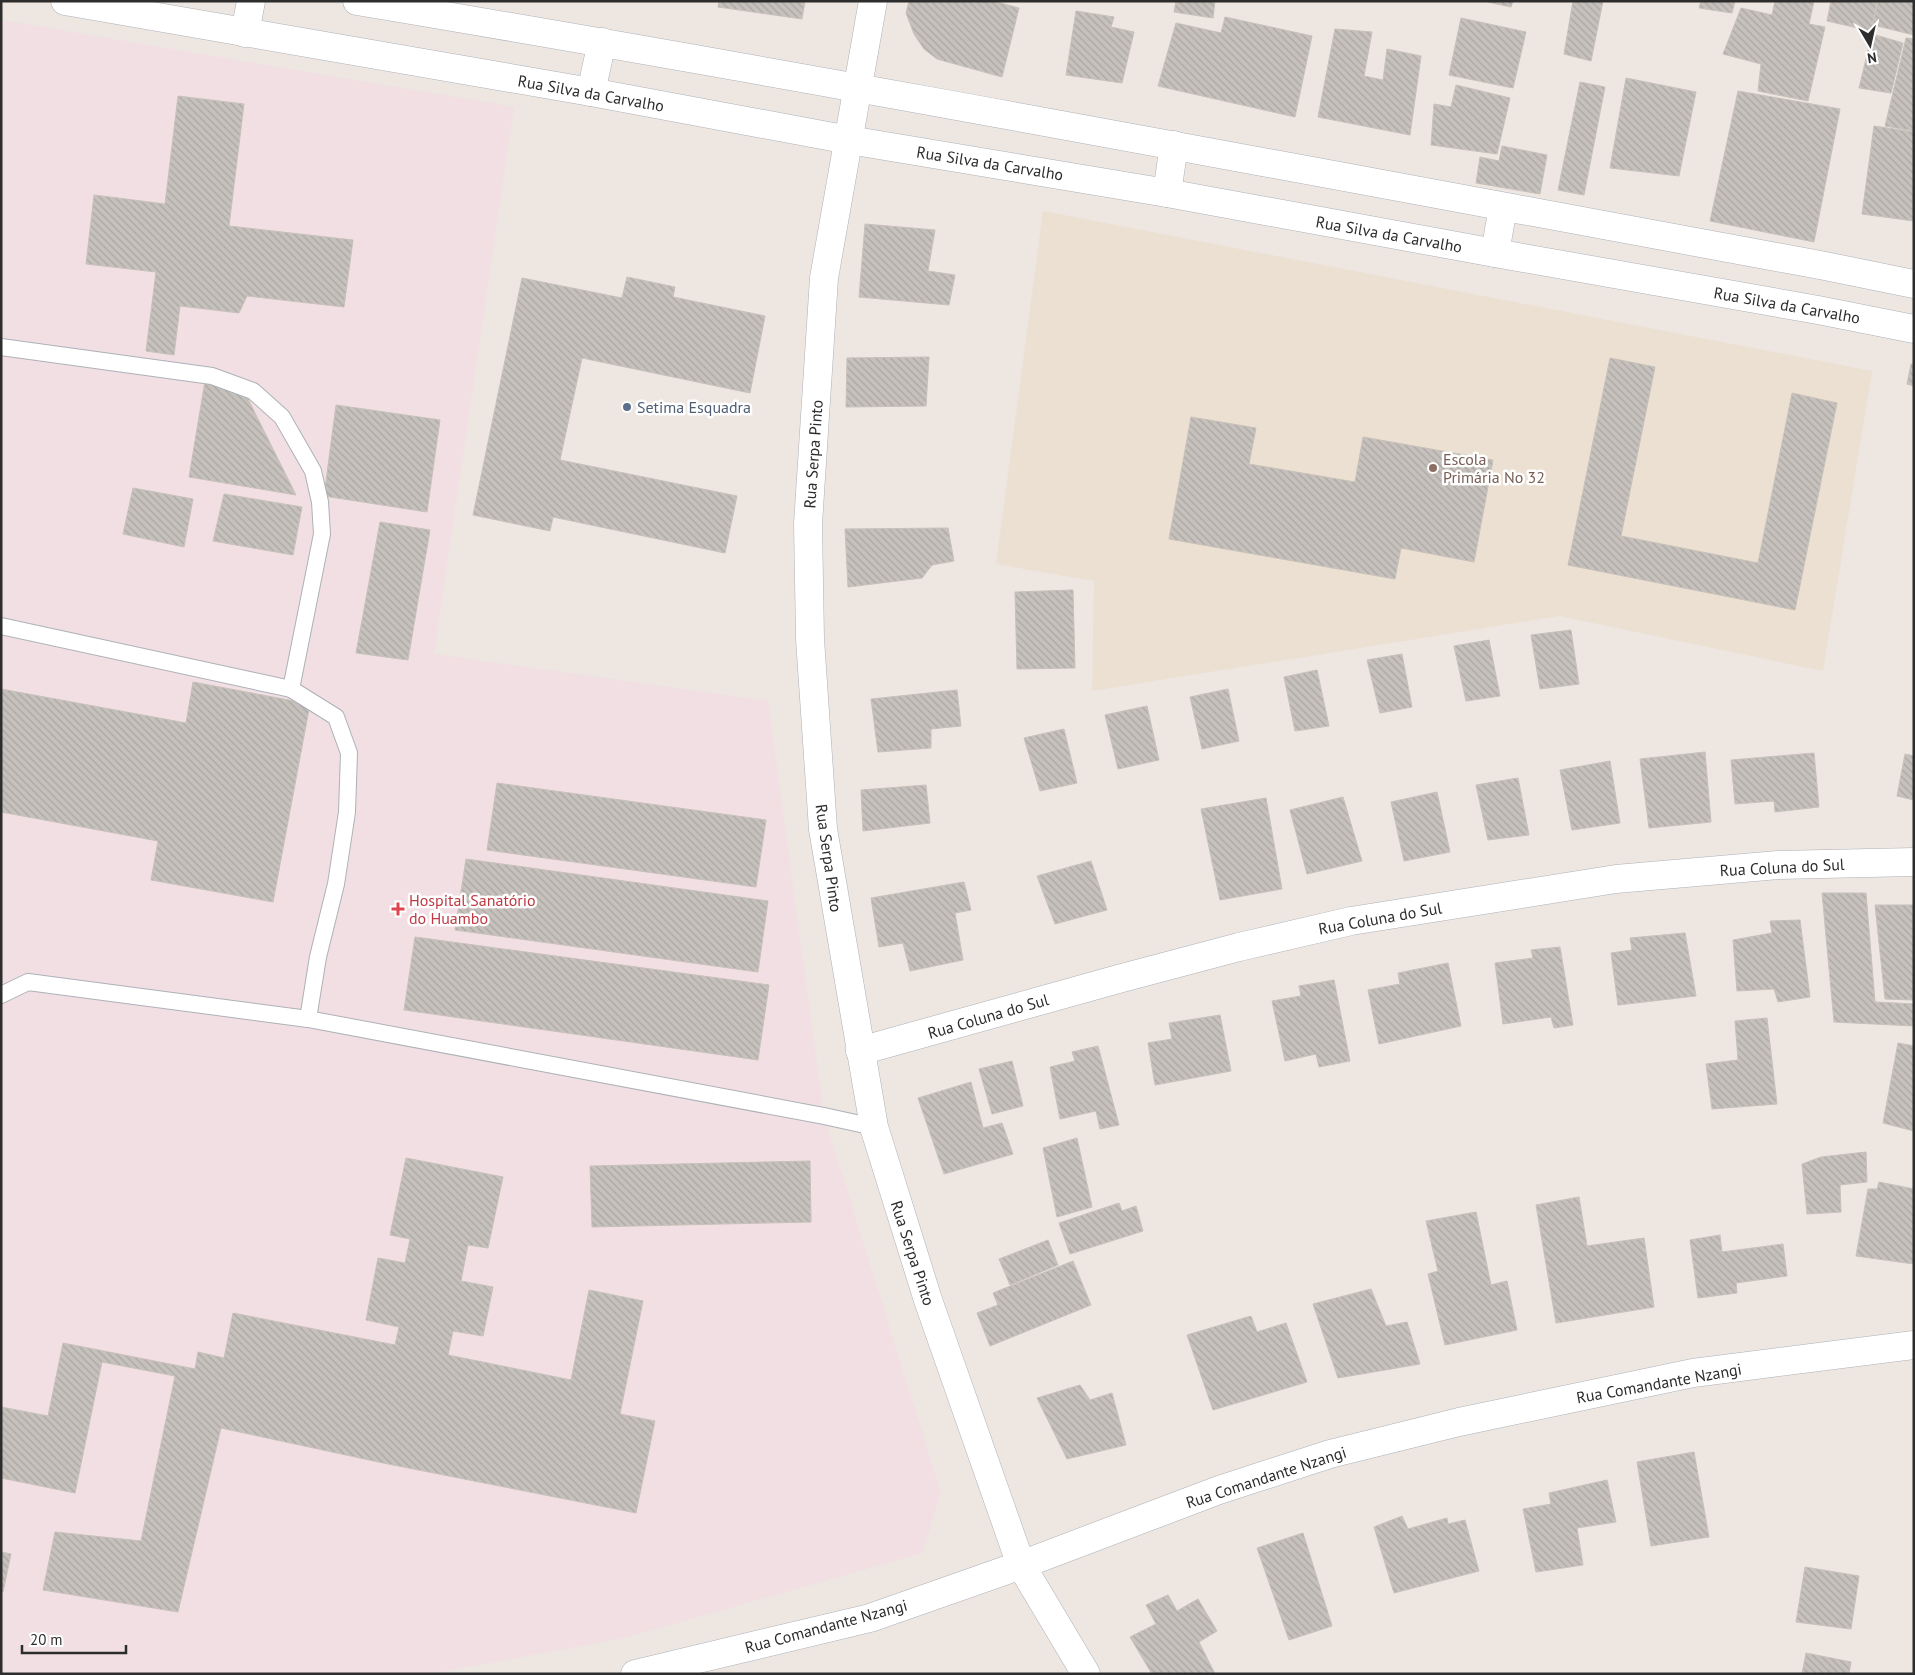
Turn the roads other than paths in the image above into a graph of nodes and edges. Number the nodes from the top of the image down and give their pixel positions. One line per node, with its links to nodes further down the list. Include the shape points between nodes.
1 (65, 1): 5 (street, Rua Silva da Carvalho)
2 (251, 1): 5 (street)
3 (357, 1): 6 (street)
4 (873, 1): 7 (street, Rua Serpa Pinto)
5 (245, 33): 8 (street, Rua Silva da Carvalho)
6 (602, 42): 7 (street); 8 (street)
7 (858, 89): 9 (street, Rua Serpa Pinto); 10 (street)
8 (591, 92): 9 (street, Rua Silva da Carvalho)
9 (849, 140): 11 (street, Rua Silva da Carvalho); 24 (street, Rua Serpa Pinto, via 824,278 808,524 810,639 823,829)
10 (1174, 145): 11 (street); 12 (street)
11 (1167, 193): 13 (street, Rua Silva da Carvalho)
12 (1503, 207): 13 (street); 14 (street)
13 (1495, 253): 16 (street, Rua Silva da Carvalho)
14 (1825, 266): 15 (street); 16 (street)
15 (1914, 284)
16 (1818, 310): 17 (street, Rua Silva da Carvalho)
17 (1914, 329)
18 (1, 347): 20 (lane, via 212,376 253,391 282,417 313,471 320,502 322,534)
19 (1, 626): 20 (lane)
20 (291, 689): 23 (lane, via 336,717 349,753 347,812 336,884 318,957)
21 (1914, 862): 24 (street, Rua Coluna do Sul, via 1778,865 1616,879 1352,921 1140,973)
22 (1, 995): 23 (lane, via 28,982)
23 (308, 1019): 25 (lane)
24 (860, 1051): 25 (street, Rua Serpa Pinto)
25 (874, 1127): 27 (street, Rua Serpa Pinto, via 928,1300)
26 (1914, 1345): 27 (street, Rua Comandante Nzangi, via 1693,1373 1450,1424 1330,1454 1219,1490)
27 (1021, 1565): 28 (street, Rua Comandante Nzangi, via 870,1618); 29 (street, Rua Serpa Pinto)
28 (635, 1674)
29 (1086, 1674)

